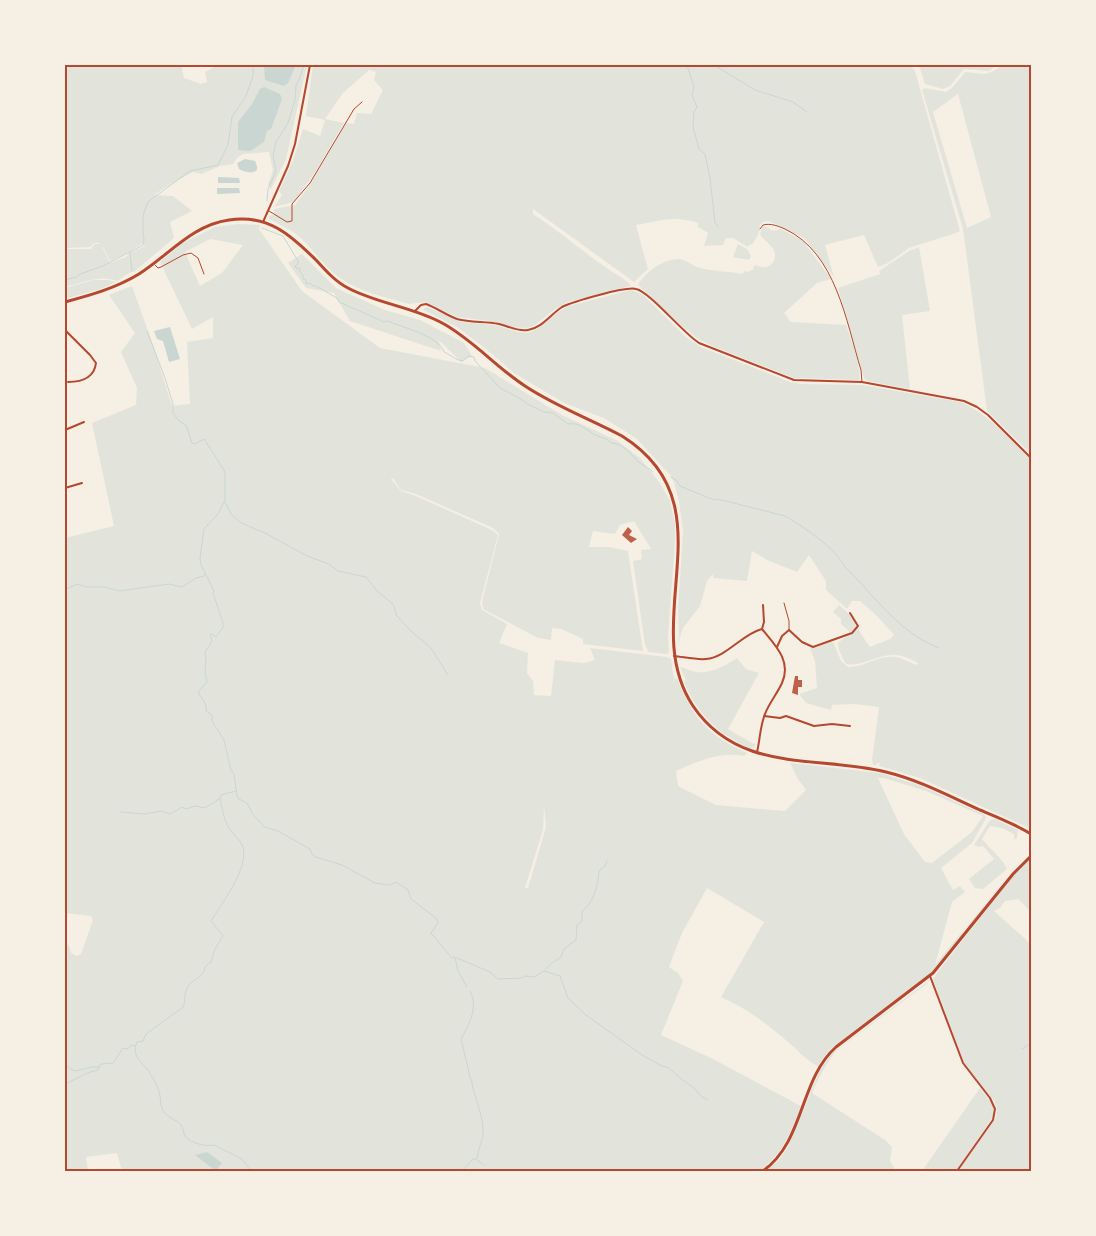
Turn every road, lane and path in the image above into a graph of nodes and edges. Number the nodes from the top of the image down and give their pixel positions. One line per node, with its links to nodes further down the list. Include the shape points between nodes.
1 (310, 65): 3 (street, via 292,155)
2 (362, 102): 3 (lane, via 349,117 310,183 294,201 292,221 287,222)
3 (268, 210): 4 (street)
4 (263, 222): 6 (main road, via 236,219 207,226 187,237); 9 (main road, via 288,234 347,288)
5 (760, 228): 12 (lane, via 774,224 801,238 828,271 852,340)
6 (154, 264): 7 (lane, via 161,267 191,253 198,258); 8 (main road, via 117,286)
7 (204, 274)
8 (65, 302)
9 (415, 311): 12 (street, via 426,304 459,319 527,331 568,304 635,288 690,336 721,353 794,380); 24 (main road, via 455,331 541,396 631,441 656,468 671,493 678,526)
10 (65, 330): 11 (street, via 96,363 88,378)
11 (68, 382)
12 (862, 382): 15 (street, via 973,405 988,415)
13 (84, 422): 14 (street)
14 (65, 430)
15 (1031, 458)
16 (82, 483): 17 (street)
17 (65, 488)
18 (784, 603): 22 (lane)
19 (763, 605): 21 (street)
20 (850, 613): 22 (street, via 858,629 819,646 810,646)
21 (762, 629): 23 (street); 24 (street, via 712,658)
22 (789, 630): 23 (street, via 782,636)
23 (778, 647): 25 (street, via 785,663 784,675)
24 (674, 656): 27 (main road, via 682,685 698,713 724,738)
25 (764, 716): 26 (street, via 786,716 814,726); 27 (street)
26 (850, 726)
27 (757, 753): 28 (main road, via 786,760 869,768 905,777)
28 (1031, 834)
29 (1031, 856): 30 (main road)
30 (930, 976): 31 (main road, via 826,1056 786,1147); 32 (street, via 963,1063 995,1109 993,1120)
31 (763, 1171)
32 (957, 1171)

